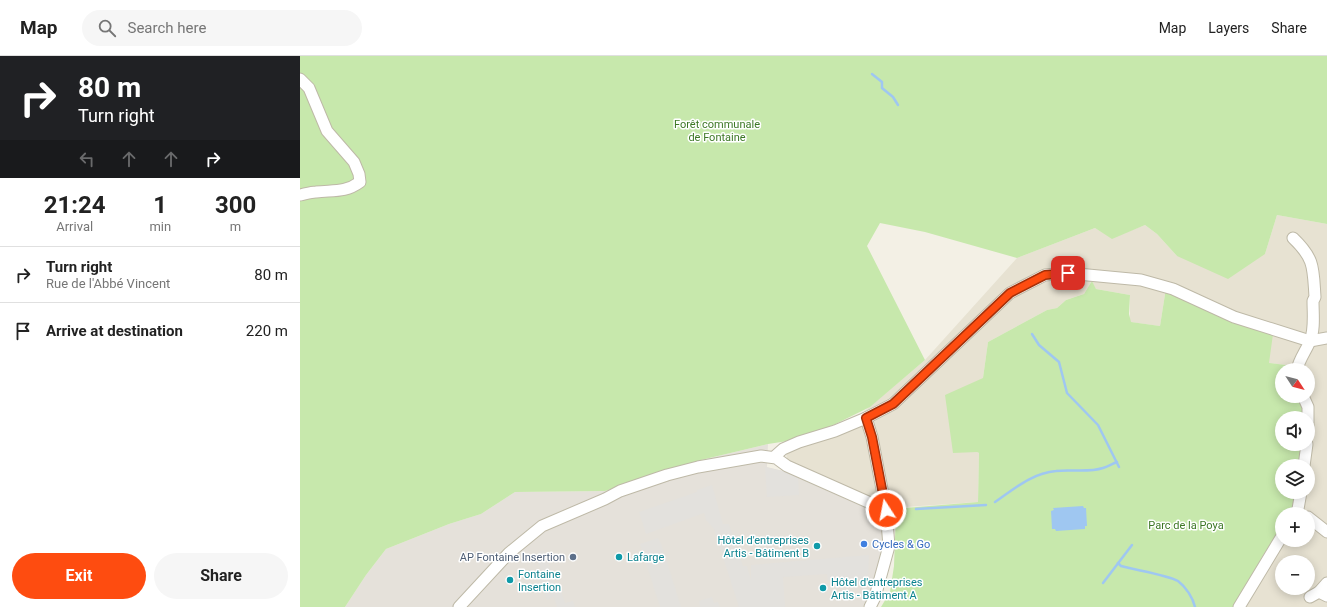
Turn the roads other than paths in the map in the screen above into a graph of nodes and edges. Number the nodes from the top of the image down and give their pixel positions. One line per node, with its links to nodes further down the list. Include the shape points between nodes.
1 (300, 78): 2 (street, via 308,88 327,131 354,162 360,182 342,190)
2 (300, 195)
3 (1293, 238): 5 (street, via 1312,265 1315,297)
4 (1327, 338): 5 (street)
5 (1310, 341): 6 (street); 7 (street, via 1234,317 1173,289 1141,280 1068,273 1045,275 1010,293 893,404)
6 (1299, 363)
7 (866, 418): 8 (street, via 799,442 783,449); 9 (street)
8 (774, 458): 9 (street); 15 (street, via 761,456 667,475 620,491 542,526 509,553)
9 (886, 510): 16 (street, via 889,546)
10 (1315, 523): 11 (street)
11 (1327, 532)
12 (1275, 547): 17 (street)
13 (1327, 583): 14 (street)
14 (1319, 595)
15 (459, 607)
16 (870, 607)
17 (1239, 607)

